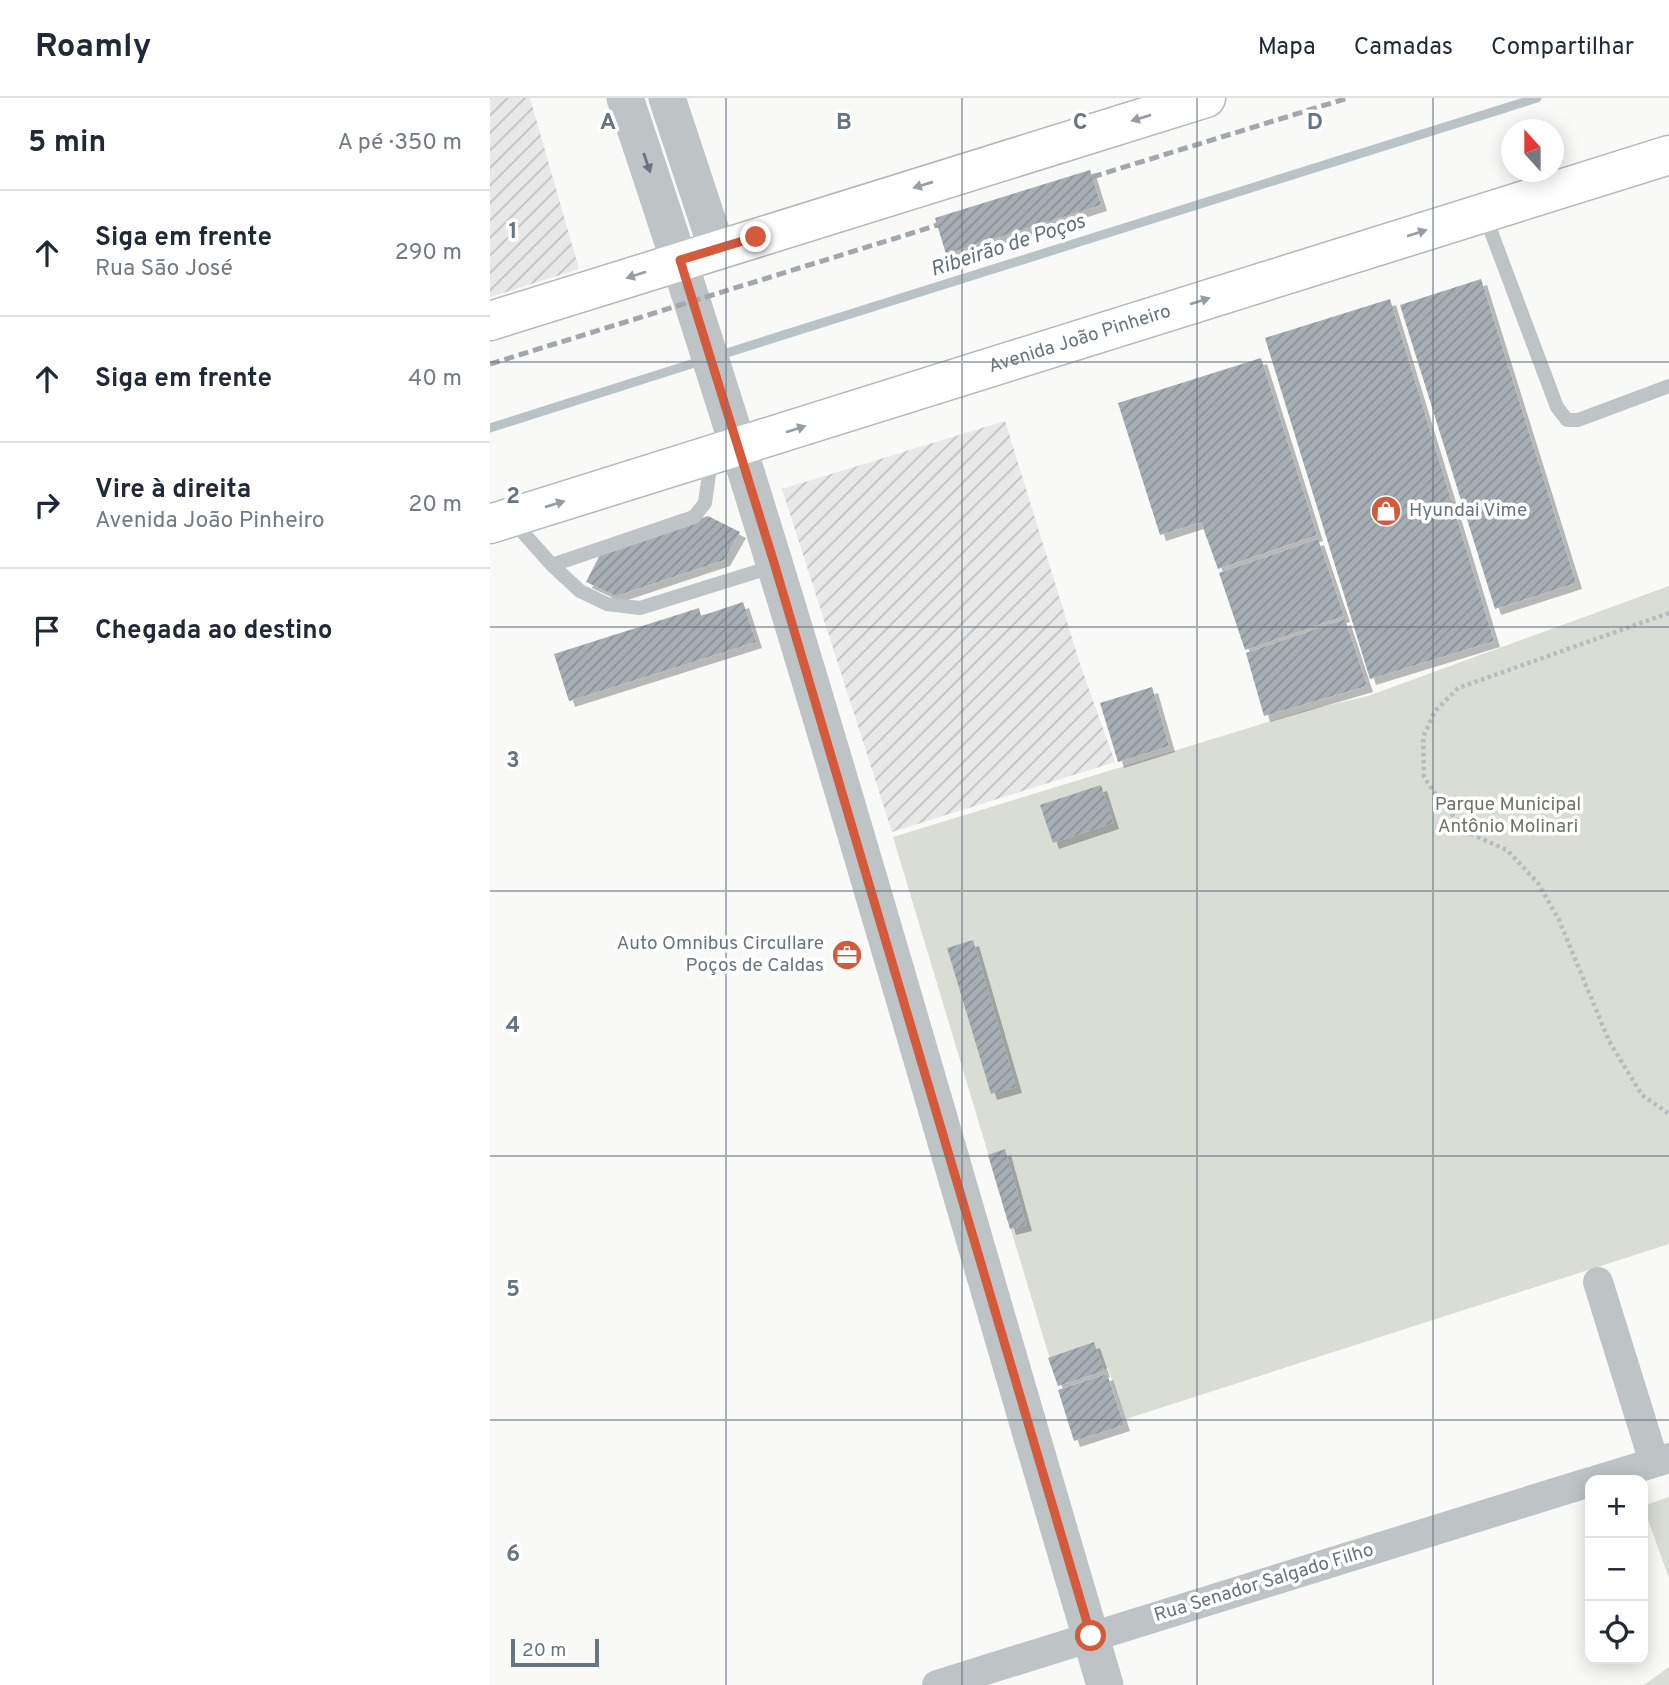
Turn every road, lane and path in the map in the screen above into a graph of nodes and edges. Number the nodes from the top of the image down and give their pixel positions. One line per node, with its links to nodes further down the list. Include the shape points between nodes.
1 (625, 98): 7 (street, one-way to 7)
2 (667, 98): 6 (street)
3 (1206, 98): 6 (main road, one-way to 6)
4 (1669, 155): 5 (main road, Avenida João Pinheiro)
5 (1483, 212): 9 (lane, via 1564,418 1578,420); 10 (main road, Avenida João Pinheiro, one-way to 5)
6 (717, 249): 7 (main road)
7 (680, 260): 8 (main road, one-way to 8); 10 (street, via 728,410)
8 (490, 321)
9 (1669, 386)
10 (725, 451): 11 (main road, Avenida João Pinheiro, one-way to 10); 12 (lane, via 705,503 694,517); 13 (street)
11 (500, 521): 12 (lane)
12 (551, 565): 13 (lane, via 580,590 607,604 640,608)
13 (775, 566): 20 (street)
14 (1669, 613): 15 (path, via 1458,688 1435,711 1423,737 1424,776 1430,786 1471,834 1507,850 1538,883 1559,920 1609,1041 1642,1095)
15 (1669, 1114)
16 (1598, 1282): 17 (street)
17 (1662, 1460): 18 (street)
18 (1613, 1475)
19 (1585, 1484): 20 (street, Rua Senador Salgado Filho)
20 (1091, 1636): 21 (street, Rua Senador Salgado Filho); 22 (street)
21 (937, 1685)
22 (1105, 1685)

